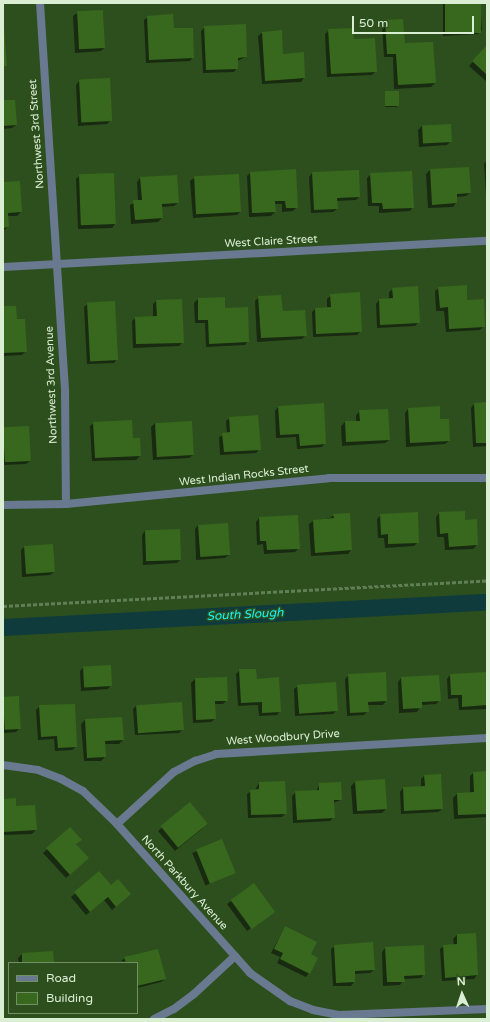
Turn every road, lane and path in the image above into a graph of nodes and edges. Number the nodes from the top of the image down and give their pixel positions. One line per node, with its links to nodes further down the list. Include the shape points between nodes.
1 (40, 3): 3 (street, Northwest 3rd Street)
2 (487, 241): 3 (street, West Claire Street)
3 (56, 264): 4 (street, West Claire Street); 6 (street, Northwest 3rd Avenue, via 65,392)
4 (3, 267)
5 (487, 478): 6 (street, West Indian Rocks Street, via 329,478)
6 (66, 504): 7 (street, West Indian Rocks Street)
7 (3, 505)
8 (487, 581): 9 (path)
9 (3, 606)
10 (487, 738): 12 (street, West Woodbury Drive, via 216,754 174,772)
11 (3, 765): 12 (street, via 38,770 61,779 83,792)
12 (116, 824): 13 (street, North Parkbury Avenue)
13 (235, 956): 14 (street, North Parkbury Avenue, via 269,988 290,1001 313,1010 362,1016); 15 (street, via 184,1001)
14 (487, 1009)
15 (154, 1019)

